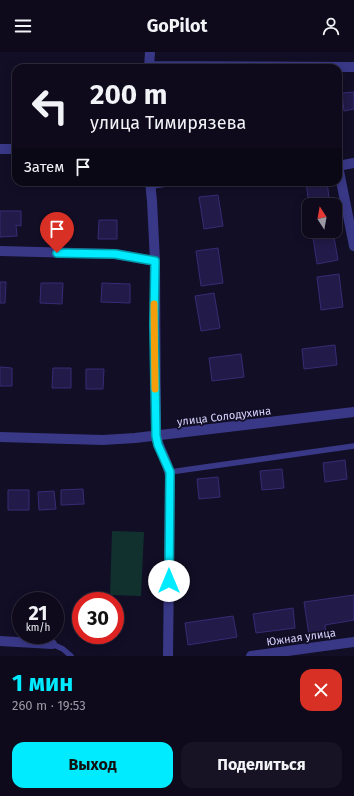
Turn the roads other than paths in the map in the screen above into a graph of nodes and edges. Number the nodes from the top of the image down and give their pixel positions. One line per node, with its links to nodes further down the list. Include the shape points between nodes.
1 (150, 52): 2 (street)
2 (149, 64)
3 (342, 67): 4 (street)
4 (354, 67)
5 (0, 149): 6 (street)
6 (12, 149)
7 (354, 163): 8 (street)
8 (342, 165)
9 (150, 186): 13 (street)
10 (342, 186): 11 (street)
11 (354, 246)
12 (0, 251): 13 (street, via 115,254)
13 (155, 261): 15 (street)
14 (354, 412): 15 (street, улица Солодухина)
15 (156, 436): 16 (street, улица Солодухина, via 102,440); 18 (street)
16 (0, 437)
17 (354, 446): 18 (lane)
18 (170, 472): 24 (street)
19 (0, 641): 20 (street)
20 (12, 642)
21 (354, 642): 25 (street, Южная улица)
22 (52, 644): 23 (lane)
23 (71, 656)
24 (168, 656)
25 (251, 656)

